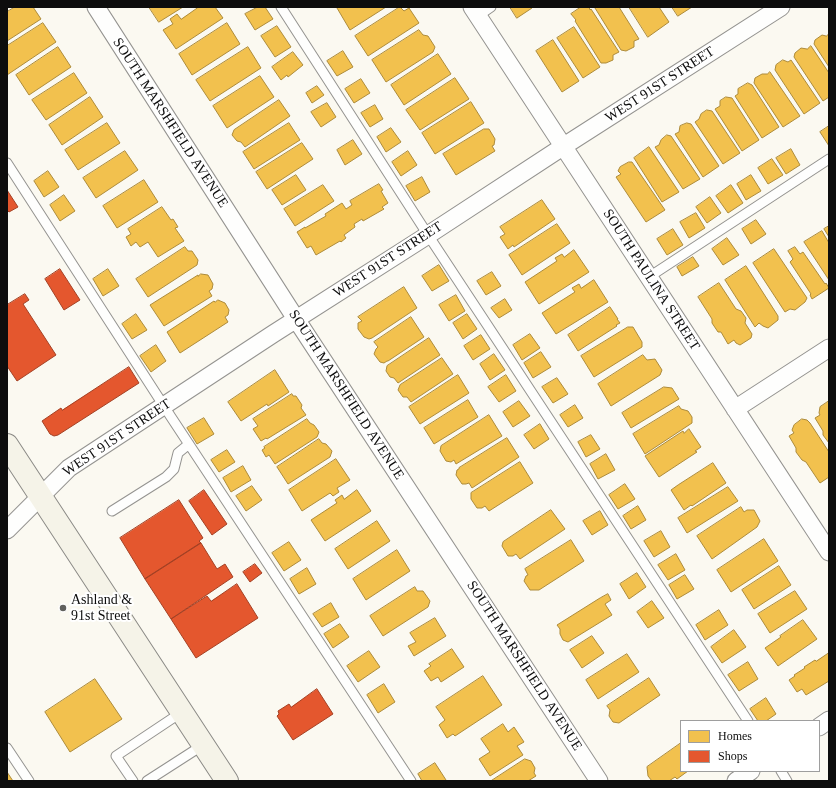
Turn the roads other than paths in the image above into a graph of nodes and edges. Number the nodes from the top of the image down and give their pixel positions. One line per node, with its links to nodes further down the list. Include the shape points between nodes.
1 (96, 7): 10 (street, SOUTH MARSHFIELD AVENUE)
2 (281, 7): 8 (lane)
3 (781, 7): 5 (street, WEST 91ST STREET)
4 (480, 10): 5 (street, SOUTH PAULINA STREET)
5 (564, 146): 8 (street, WEST 91ST STREET); 9 (street, SOUTH PAULINA STREET)
6 (829, 159): 9 (lane)
7 (7, 164): 12 (lane)
8 (428, 235): 10 (street, WEST 91ST STREET); 21 (lane)
9 (649, 277): 13 (street, SOUTH PAULINA STREET)
10 (296, 319): 12 (street, WEST 91ST STREET); 33 (street, SOUTH MARSHFIELD AVENUE)
11 (829, 348): 13 (street)
12 (163, 406): 14 (lane); 16 (street, WEST 91ST STREET, via 69,468)
13 (735, 409): 19 (street, SOUTH PAULINA STREET)
14 (189, 444): 17 (lane, via 178,453 174,469 166,477); 32 (lane)
15 (7, 445): 16 (main road)
16 (40, 496): 18 (street, WEST 91ST STREET); 20 (main road)
17 (112, 511)
18 (7, 530)
19 (827, 543)
20 (182, 712): 24 (main road); 29 (lane, via 116,756)
21 (747, 720)
22 (829, 720): 23 (street)
23 (820, 726)
24 (203, 745): 30 (lane); 31 (main road)
25 (7, 748): 28 (lane)
26 (750, 772): 34 (street)
27 (782, 772): 35 (lane)
28 (28, 781)
29 (133, 781)
30 (147, 781)
31 (227, 781)
32 (411, 781)
33 (599, 781)
34 (736, 781)
35 (787, 781)

